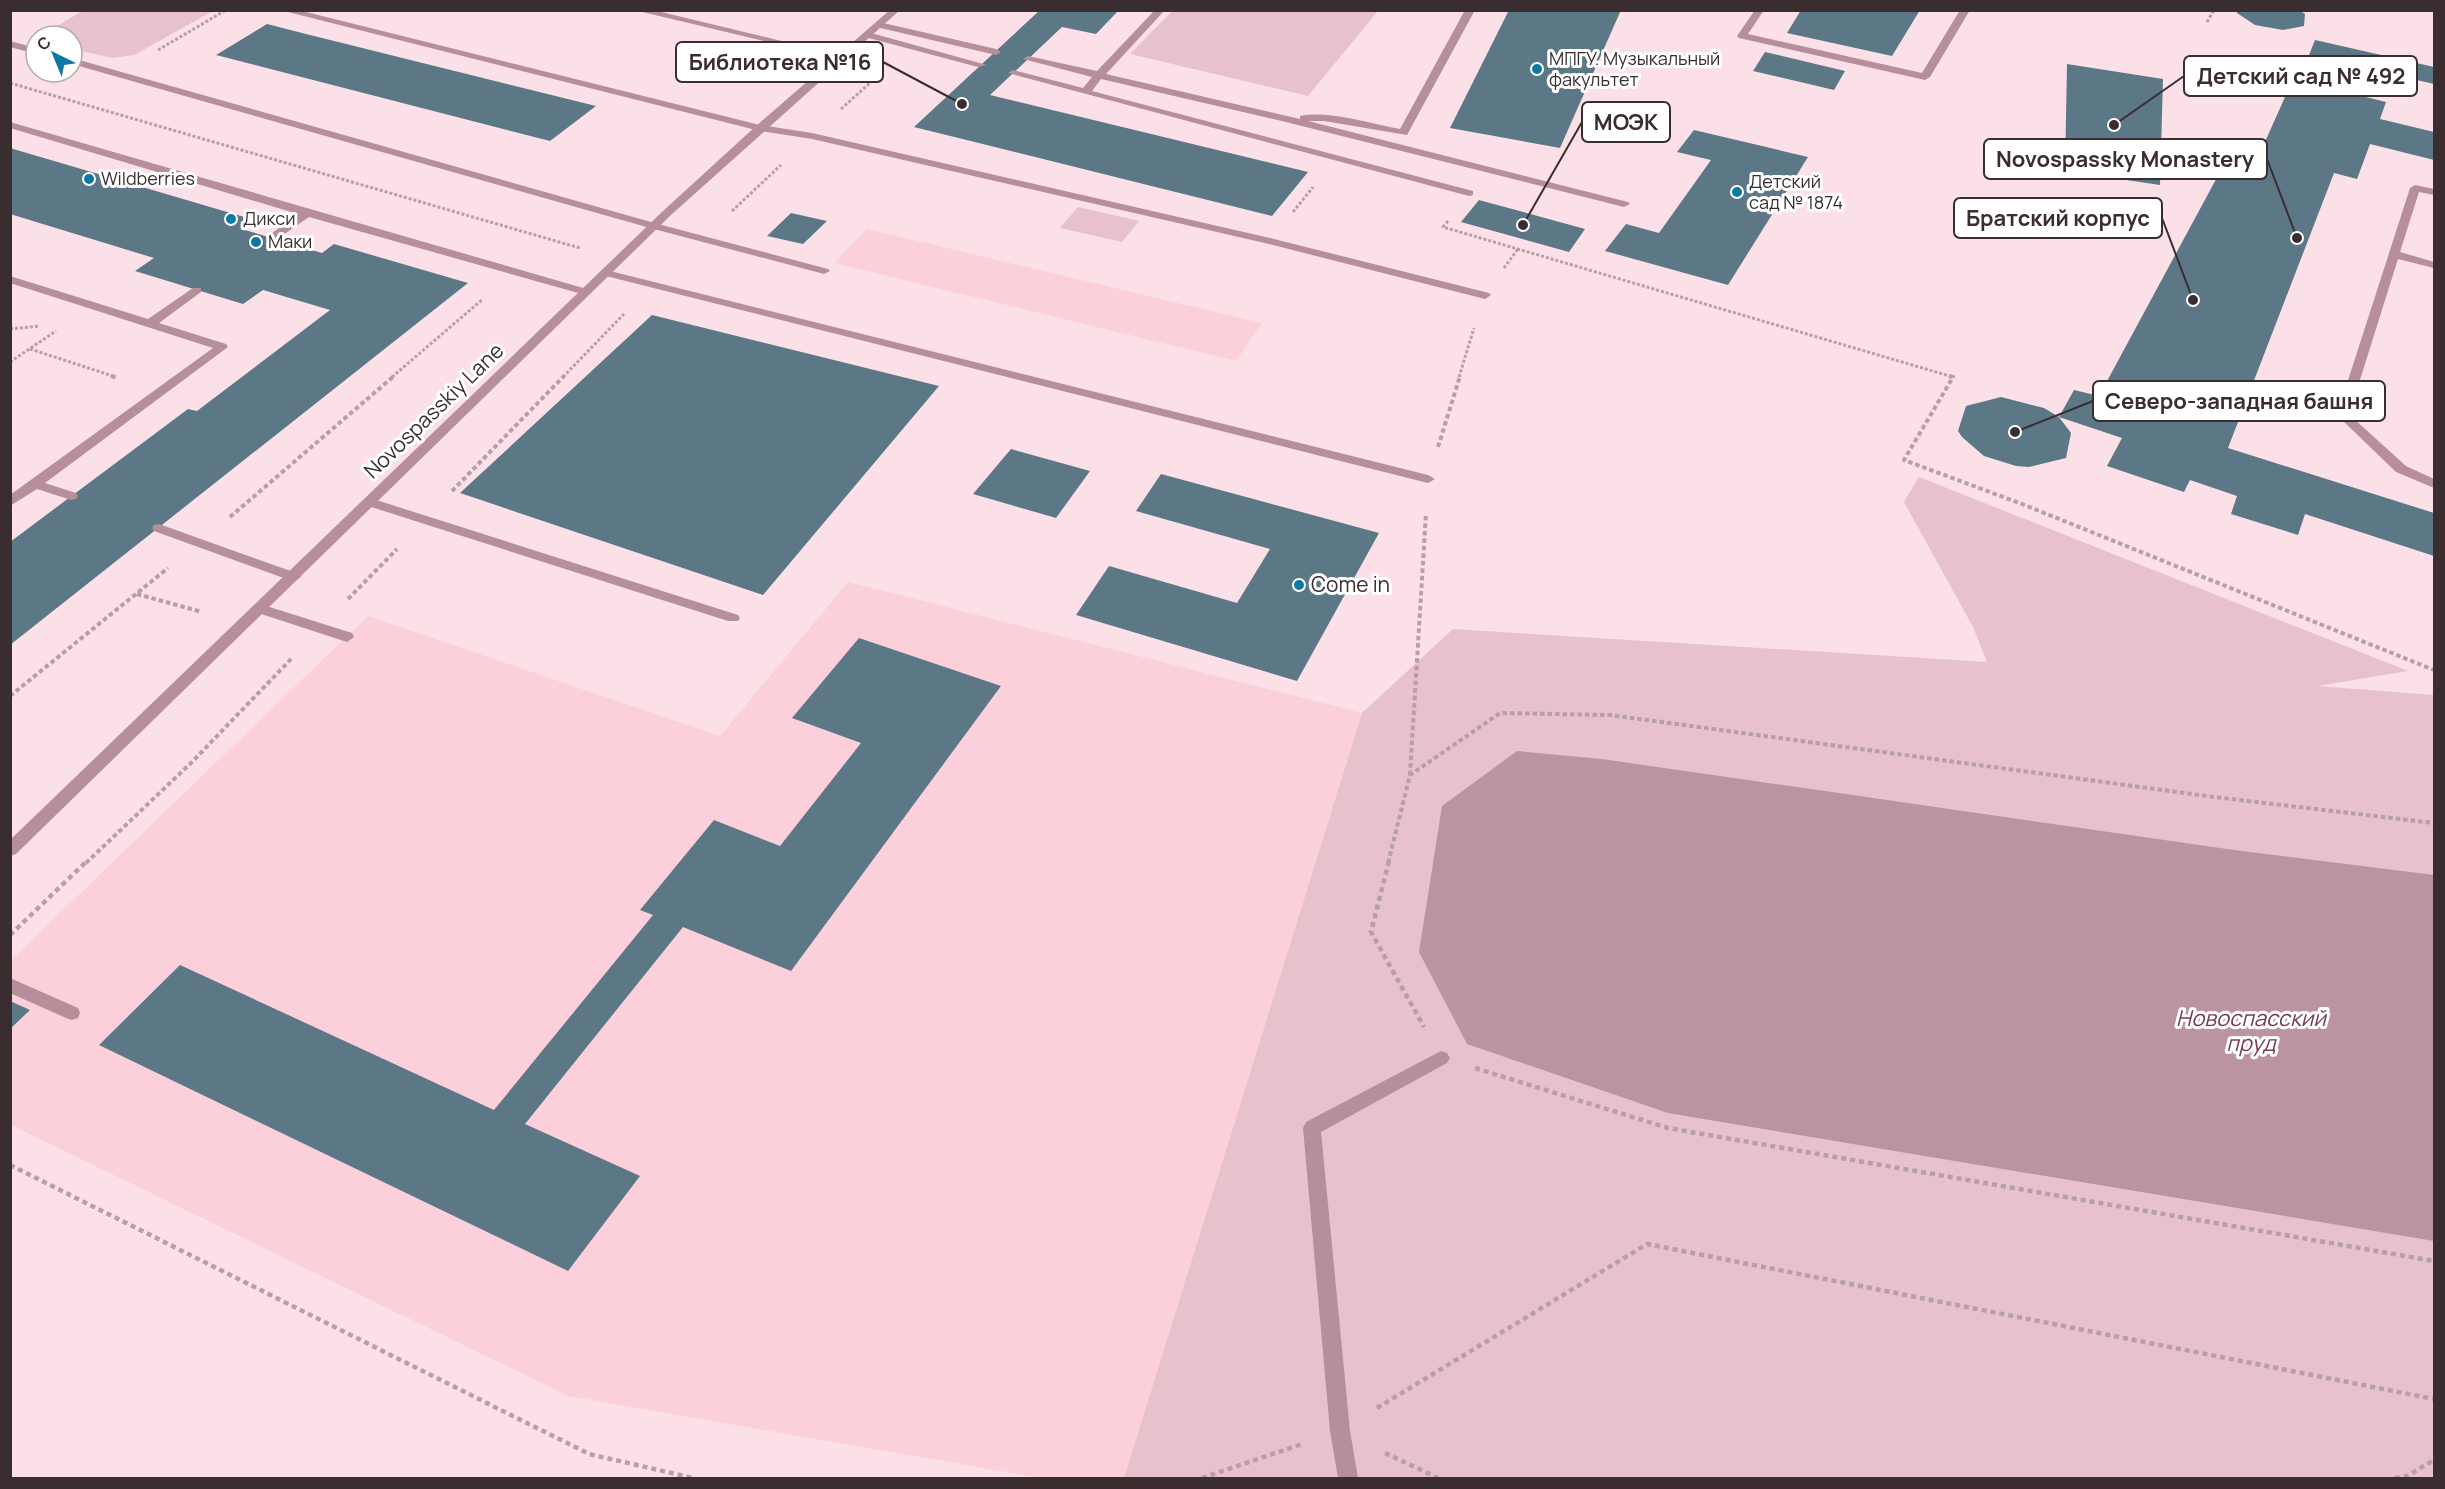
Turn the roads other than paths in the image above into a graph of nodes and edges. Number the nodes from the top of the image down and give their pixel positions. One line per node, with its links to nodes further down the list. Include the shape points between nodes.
1 (285, 10): 20 (street)
2 (638, 10): 11 (street)
3 (896, 10): 8 (street, Novospasskiy Lane)
4 (1161, 10): 16 (street)
5 (1470, 10): 18 (street, via 1403,132 1324,118)
6 (1760, 10): 7 (street, via 1742,36 1925,77)
7 (1965, 10)
8 (879, 26): 9 (street, Novospasskiy Lane); 10 (street)
9 (868, 35): 11 (street, Novospasskiy Lane); 14 (street)
10 (996, 52)
11 (843, 57): 20 (street, Novospasskiy Lane)
12 (1028, 59): 16 (street)
13 (84, 64): 25 (street)
14 (982, 65)
15 (1013, 73): 17 (street)
16 (1099, 75): 17 (street); 18 (street)
17 (1085, 92): 22 (street)
18 (1283, 118): 23 (street)
19 (10, 125): 24 (street)
20 (760, 128): 25 (street, Novospasskiy Lane); 34 (street, via 812,136 1270,241)
21 (2434, 192): 27 (street, via 2415,188)
22 (1469, 193)
23 (1624, 204)
24 (307, 213): 26 (street); 33 (street)
25 (654, 226): 29 (street); 30 (street, Novospasskiy Lane)
26 (272, 238)
27 (2394, 254): 28 (street); 38 (street, via 2347,402 2347,419 2401,469)
28 (2434, 265)
29 (824, 271)
30 (606, 273): 33 (street, Novospasskiy Lane); 36 (street)
31 (10, 279): 35 (street)
32 (197, 290): 35 (street)
33 (586, 292): 41 (street, Novospasskiy Lane)
34 (1485, 295)
35 (149, 324): 37 (street, via 222,347)
36 (1428, 479)
37 (36, 484): 39 (street); 40 (street)
38 (2434, 484)
39 (71, 496)
40 (10, 502)
41 (369, 502): 43 (street, Novospasskiy Lane); 45 (street)
42 (159, 528): 43 (street)
43 (294, 577): 44 (street, Novospasskiy Lane)
44 (260, 609): 46 (street); 47 (street, Novospasskiy Lane)
45 (733, 618)
46 (347, 637)
47 (10, 850)
48 (10, 985): 49 (street)
49 (72, 1013)
50 (1441, 1058): 51 (street, via 1312,1128 1340,1431)
51 (1348, 1479)

